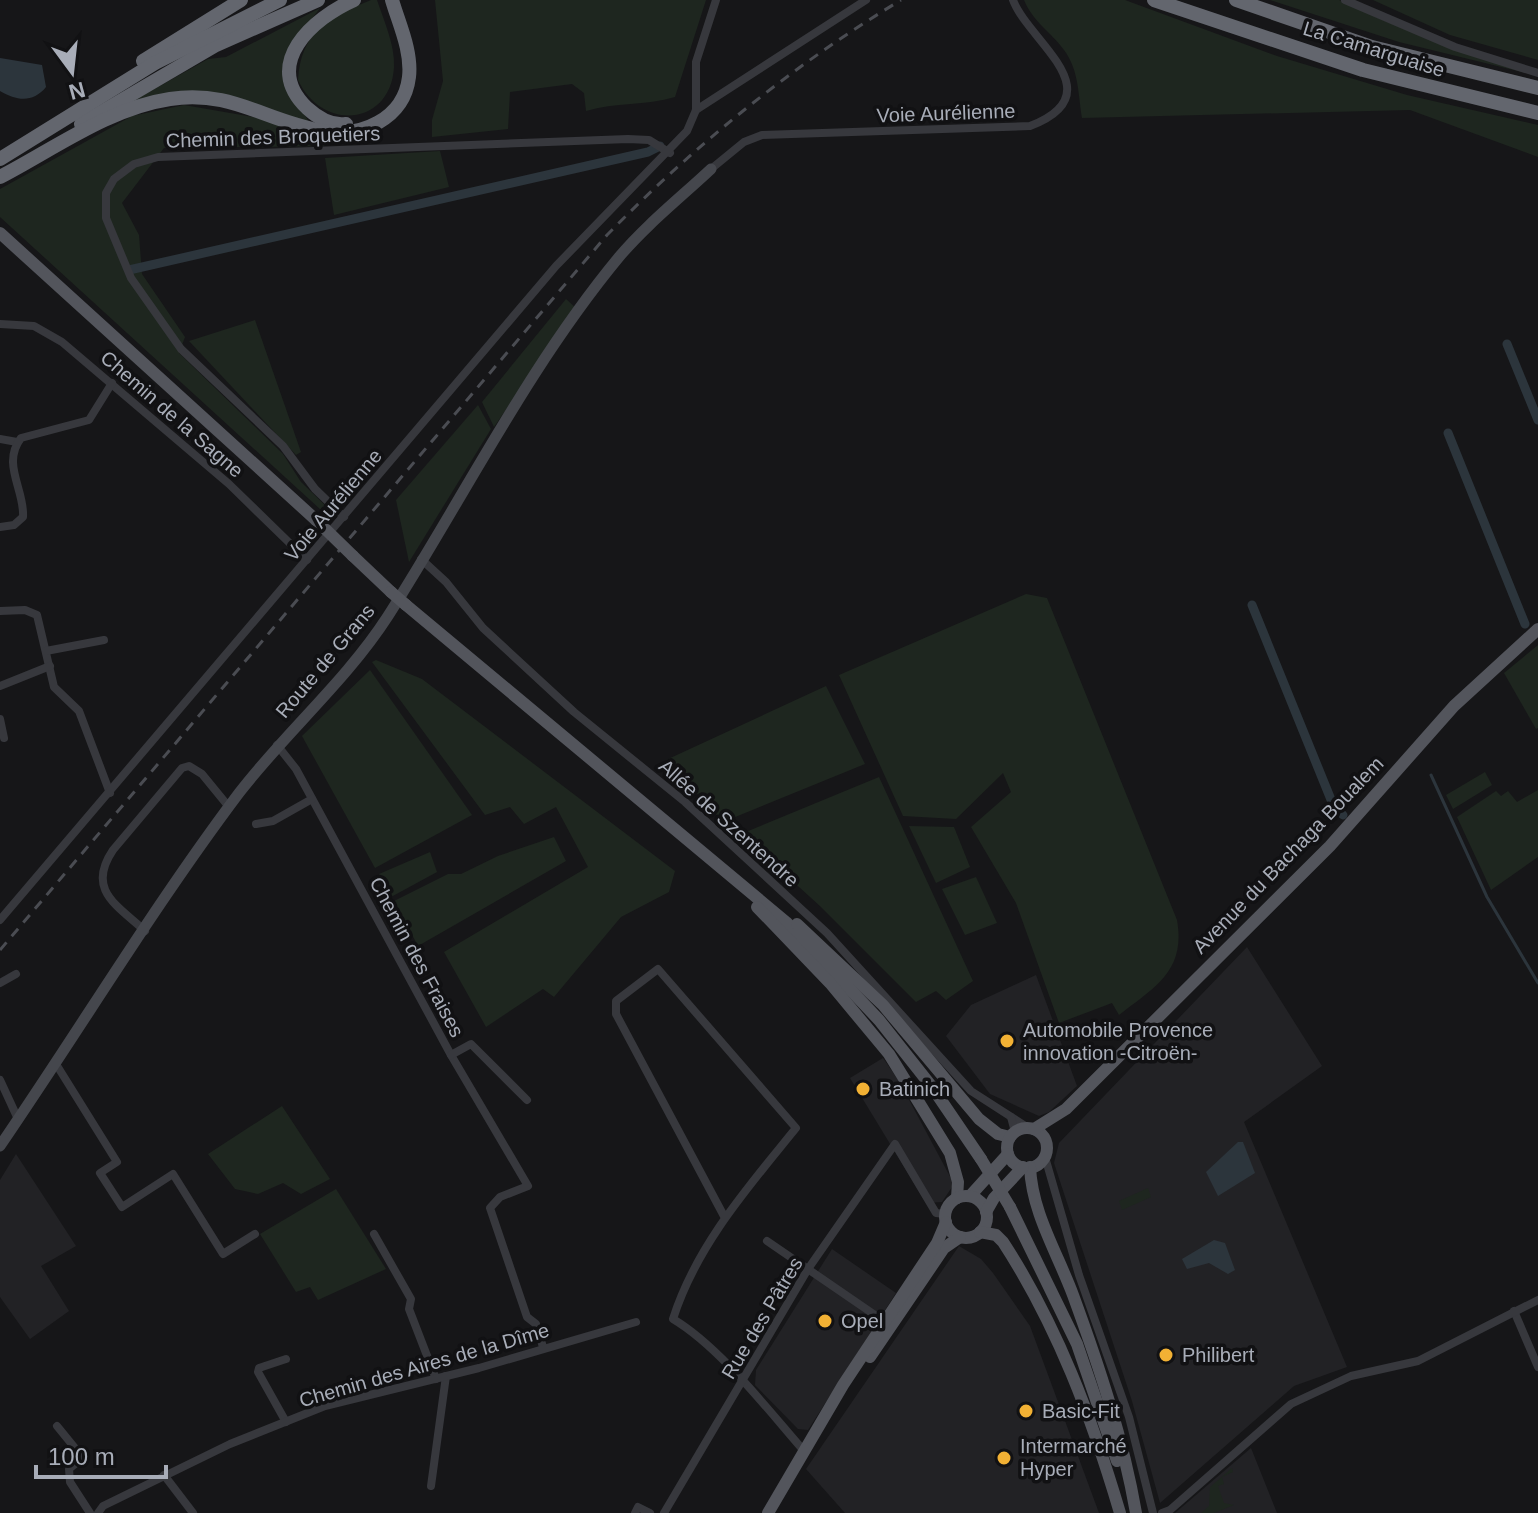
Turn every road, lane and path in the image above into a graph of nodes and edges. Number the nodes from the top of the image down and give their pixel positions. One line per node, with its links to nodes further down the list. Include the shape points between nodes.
1 (241, 0): 17 (highway, via 98,89)
2 (280, 0): 17 (highway, via 155,63)
3 (318, 0): 19 (highway, via 216,45)
4 (354, 0): 11 (highway, via 308,29 292,54 290,68 301,102 339,125 379,113 393,97 400,80 400,56)
5 (716, 0): 14 (street, via 696,62)
6 (866, 0): 14 (street)
7 (1013, 0): 18 (street, Voie Aurélienne, via 1025,24 1063,69 1066,92 1059,110 1048,119 1030,126 762,135 744,142)
8 (1154, 0): 15 (highway, La Camarguaise, via 1363,70)
9 (1236, 0): 13 (highway, La Camarguaise, via 1372,47)
10 (1345, 0): 12 (street, via 1455,47)
11 (390, 6): 19 (highway, via 408,56 409,76 399,105 378,123 346,133 322,131 240,102 204,96 170,99 118,115)
12 (1538, 73)
13 (1538, 88)
14 (696, 113): 16 (street, Voie Aurélienne)
15 (1538, 113)
16 (670, 153): 25 (street, Voie Aurélienne, via 556,266); 25 (street, Chemin des Broquetiers, via 649,140 628,139 158,157 134,164 114,179 106,193 106,218 131,278 181,349 283,446)
17 (1, 158)
18 (711, 169): 27 (street, Route de Grans, via 609,269 493,436)
19 (0, 176)
20 (0, 233): 42 (main road, bridge, via 391,592)
21 (0, 324): 22 (street, Chemin de la Sagne, via 49,332)
22 (112, 383): 24 (street, via 89,420); 28 (street, Chemin de la Sagne)
23 (0, 439): 24 (street)
24 (17, 442): 26 (street, via 13,470 23,517)
25 (344, 517): 28 (street, Voie Aurélienne)
26 (0, 527)
27 (421, 559): 37 (street, Route de Grans, via 361,653); 54 (street, Allée de Szentendre, via 483,628 574,712 685,802 827,933 971,1091 1011,1116)
28 (307, 560): 38 (street, Voie Aurélienne)
29 (0, 611): 32 (street, via 37,615)
30 (1538, 629): 52 (main road, Avenue du Bachaga Boualem, via 1454,706 1305,872)
31 (104, 640): 32 (street)
32 (46, 651): 33 (street)
33 (50, 666): 34 (street); 38 (street, via 54,687 79,711)
34 (0, 686)
35 (0, 719): 36 (street)
36 (4, 738)
37 (277, 745): 39 (street, Chemin des Fraises); 40 (street, Route de Grans)
38 (110, 793): 43 (street, Voie Aurélienne)
39 (312, 799): 41 (street, via 273,821); 48 (street, Chemin des Fraises)
40 (229, 807): 45 (street, Route de Grans); 45 (street, via 202,774 182,768 104,863 103,889)
41 (256, 824)
42 (734, 881): 44 (main road); 61 (main road, via 889,1054 950,1153)
43 (0, 920)
44 (786, 922): 54 (main road, via 817,940 909,1034 979,1119 998,1134); 97 (main road, bridge, via 879,1020 932,1087 1010,1207 1091,1380)
45 (145, 931): 49 (street, Route de Grans)
46 (16, 974): 47 (street)
47 (0, 983)
48 (451, 1055): 51 (street, via 471,1044); 78 (street, Chemin des Fraises, via 528,1186 500,1197 490,1208 527,1317 536,1324)
49 (56, 1064): 53 (street, Route de Grans); 68 (street, via 117,1162 100,1173 122,1207 173,1174 223,1254)
50 (0, 1080): 53 (street)
51 (527, 1100)
52 (1066, 1109): 54 (main road); 56 (main road)
53 (18, 1119): 55 (street, Route de Grans)
54 (1021, 1131): 56 (main road); 57 (main road)
55 (1, 1141)
56 (1046, 1141): 58 (main road)
57 (1008, 1154): 59 (main road); 61 (main road)
58 (1045, 1157): 59 (main road); 60 (street)
59 (1029, 1167): 60 (street); 64 (main road); 97 (main road, via 1035,1204 1105,1387)
60 (1050, 1177): 98 (street, via 1129,1417)
61 (964, 1197): 64 (main road, via 980,1202); 66 (main road)
62 (715, 1202): 63 (street); 63 (street, via 616,1014 616,1001 658,969 796,1128); 65 (street)
63 (734, 1204): 65 (street)
64 (986, 1212): 67 (main road)
65 (725, 1218): 83 (street, via 681,1293 673,1319)
66 (945, 1218): 70 (main road); 72 (street, Rue des Pâtres, via 936,1213 895,1144); 73 (main road)
67 (980, 1232): 70 (main road); 96 (main road, via 1003,1242 1041,1305 1076,1383)
68 (255, 1234)
69 (374, 1234): 82 (street, via 411,1299 409,1309)
70 (960, 1237): 73 (main road, via 944,1248)
71 (767, 1241): 72 (street)
72 (808, 1269): 77 (street); 83 (street, Rue des Pâtres)
73 (905, 1298): 77 (main road)
74 (1538, 1300): 75 (street)
75 (1514, 1311): 80 (street); 99 (street, via 1418,1361 1351,1376 1291,1404)
76 (636, 1322): 78 (street, Chemin des Aires de la Dîme)
77 (888, 1324): 86 (main road)
78 (543, 1347): 81 (street, Chemin des Aires de la Dîme)
79 (286, 1359): 84 (street, via 258,1372)
80 (1538, 1367)
81 (446, 1376): 82 (street, Chemin des Aires de la Dîme); 88 (street)
82 (436, 1379): 84 (street, Chemin des Aires de la Dîme, via 325,1406)
83 (742, 1382): 86 (street); 94 (street, Rue des Pâtres)
84 (286, 1422): 87 (street, Chemin des Aires de la Dîme)
85 (57, 1426): 89 (street, via 79,1453 68,1478)
86 (805, 1452): 95 (main road)
87 (164, 1475): 90 (street, Chemin des Aires de la Dîme); 91 (street)
88 (431, 1486)
89 (90, 1513)
90 (98, 1513)
91 (193, 1513)
92 (635, 1513): 93 (street, via 638,1507)
93 (650, 1513)
94 (664, 1513)
95 (768, 1513)
96 (1120, 1513)
97 (1134, 1513)
98 (1153, 1513)
99 (1162, 1513)

